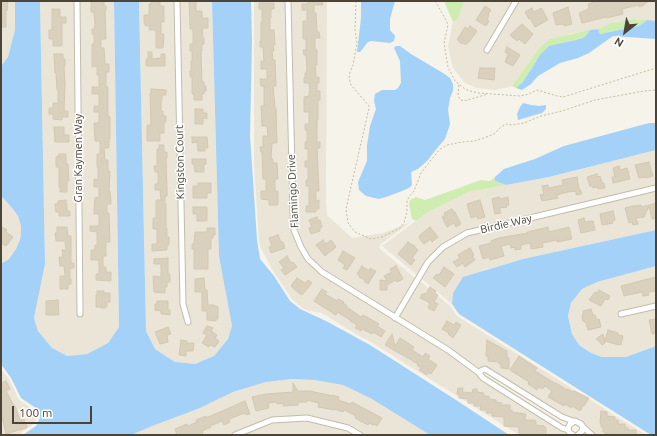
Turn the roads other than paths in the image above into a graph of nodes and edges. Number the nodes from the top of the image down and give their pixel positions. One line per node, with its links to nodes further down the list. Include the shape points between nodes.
1 (77, 1): 8 (street, Gran Kaymen Way)
2 (176, 1): 11 (street, Kingston Court, via 183,304)
3 (288, 1): 10 (street, Flamingo Drive, via 294,230 308,259 322,272)
4 (516, 1): 5 (street)
5 (487, 50)
6 (656, 188): 10 (street, Birdie Way, via 467,233 443,247 428,262)
7 (656, 306): 9 (street)
8 (80, 314)
9 (621, 314)
10 (395, 318): 12 (street, Flamingo Drive, via 448,350)
11 (188, 322)
12 (478, 372): 13 (street, via 486,369 562,417); 15 (street, Flamingo Drive, via 483,378)
13 (573, 421): 14 (street, via 579,422); 15 (street)
14 (583, 427): 19 (street); 20 (street)
15 (568, 430): 18 (street, Flamingo Drive)
16 (235, 435): 17 (street, via 272,420 308,418 348,428)
17 (360, 435)
18 (573, 435)
19 (578, 435)
20 (592, 435)

